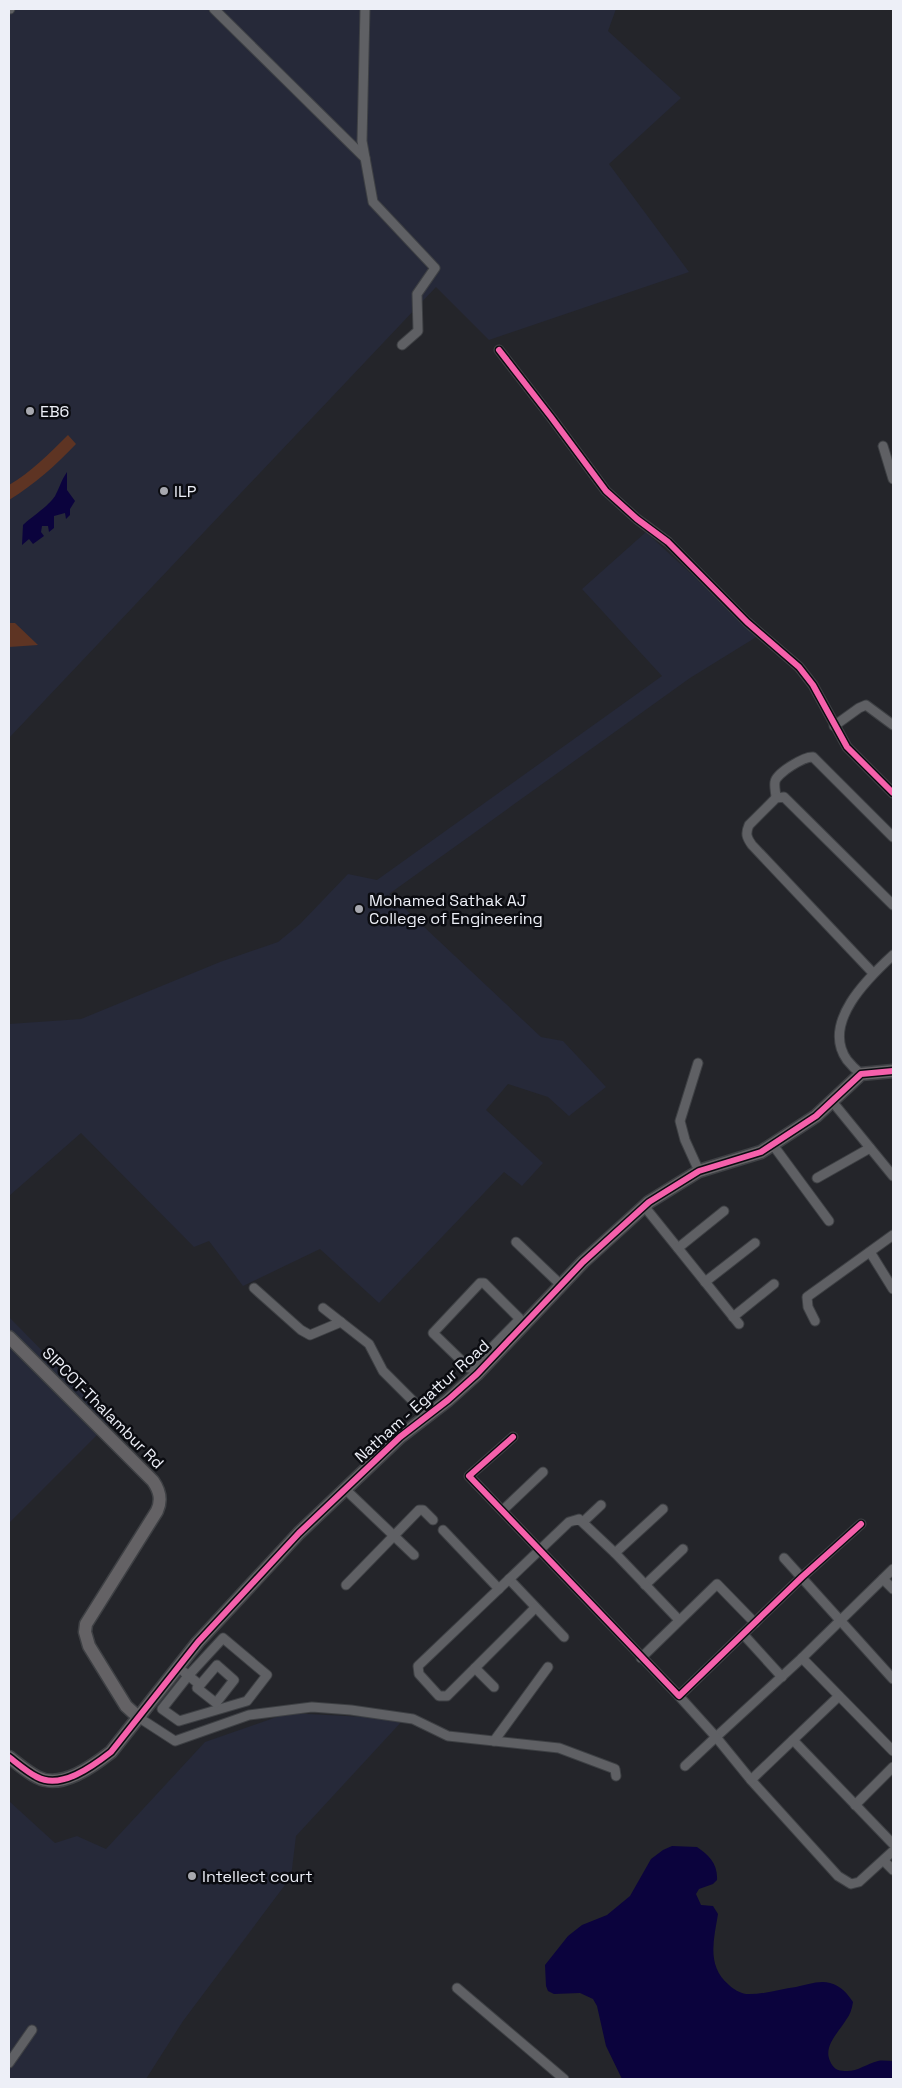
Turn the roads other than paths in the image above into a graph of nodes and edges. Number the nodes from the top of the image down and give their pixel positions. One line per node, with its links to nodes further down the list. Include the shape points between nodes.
1 (214, 9): 3 (street)
2 (365, 9): 3 (street, via 362,141)
3 (365, 158): 4 (street, via 373,202 436,268 417,294 418,331)
4 (402, 345)
5 (499, 350): 8 (street, via 606,491 668,542 747,622 799,667 813,685)
6 (883, 446): 7 (street)
7 (893, 480)
8 (834, 726): 9 (street, via 866,706); 10 (street, via 847,747)
9 (893, 726)
10 (893, 793)
11 (776, 798): 12 (street, via 774,783 778,776 802,760 813,757); 13 (street, via 788,799); 15 (street, via 749,825 747,837)
12 (893, 837)
13 (893, 905)
14 (893, 955): 15 (street)
15 (873, 973): 18 (street, via 855,995 842,1021 840,1038 847,1059)
16 (698, 1063): 22 (street, via 680,1121)
17 (893, 1071): 18 (street)
18 (861, 1074): 19 (street, Natham - Egattur Road)
19 (831, 1100): 20 (street, Natham - Egattur Road, via 816,1116); 21 (street)
20 (773, 1145): 22 (street, Natham - Egattur Road, via 761,1152); 27 (street)
21 (870, 1148): 23 (street); 24 (street)
22 (699, 1171): 25 (street, Natham - Egattur Road)
23 (893, 1176)
24 (817, 1178)
25 (644, 1206): 31 (street); 35 (street, Natham - Egattur Road)
26 (724, 1211): 31 (street)
27 (829, 1221)
28 (893, 1235): 32 (street)
29 (516, 1242): 35 (street)
30 (755, 1243): 33 (street)
31 (678, 1248): 33 (street)
32 (870, 1252): 37 (street); 39 (street, via 807,1297)
33 (705, 1282): 34 (street, via 736,1321)
34 (774, 1284)
35 (561, 1285): 41 (street, Natham - Egattur Road)
36 (254, 1288): 40 (street, via 310,1335)
37 (893, 1289)
38 (324, 1308): 40 (street)
39 (815, 1320)
40 (341, 1322): 44 (street, via 369,1344 382,1372)
41 (519, 1325): 43 (street, Natham - Egattur Road); 43 (street, via 519,1318 484,1283 480,1283 433,1333)
42 (9, 1337): 87 (street, SIPCOT-Thalambur Rd, via 153,1481 159,1491 157,1511 86,1624 85,1632 89,1646 113,1686)
43 (474, 1371): 44 (street, Natham - Egattur Road)
44 (428, 1416): 47 (street, Natham - Egattur Road, via 400,1436)
45 (513, 1437): 50 (street, via 469,1476)
46 (543, 1472): 50 (street)
47 (345, 1489): 55 (street); 77 (street, Natham - Egattur Road, via 299,1532)
48 (600, 1505): 52 (street)
49 (662, 1509): 58 (street)
50 (503, 1510): 57 (street)
51 (433, 1520): 55 (street, via 424,1510 419,1510)
52 (583, 1522): 57 (street, via 579,1519 569,1522); 58 (street)
53 (861, 1524): 62 (street)
54 (443, 1530): 67 (street)
55 (394, 1535): 59 (street); 66 (street)
56 (683, 1549): 65 (street)
57 (539, 1550): 63 (street); 75 (street)
58 (615, 1553): 65 (street)
59 (414, 1555)
60 (784, 1558): 62 (street)
61 (893, 1569): 64 (street)
62 (802, 1578): 71 (street); 72 (street)
63 (509, 1579): 67 (street); 69 (street)
64 (883, 1579): 68 (street); 71 (street)
65 (645, 1584): 70 (street)
66 (346, 1585)
67 (499, 1589): 79 (street, via 418,1666 417,1671 441,1697 447,1696)
68 (893, 1590)
69 (535, 1608): 74 (street); 79 (street)
70 (679, 1620): 72 (street, via 717,1584); 75 (street)
71 (839, 1621): 76 (street); 82 (street)
72 (755, 1623): 73 (street)
73 (743, 1634): 81 (street); 85 (street)
74 (564, 1637)
75 (641, 1658): 85 (street)
76 (802, 1658): 81 (street); 86 (street)
77 (178, 1667): 80 (street); 87 (street, Natham - Egattur Road)
78 (548, 1667): 90 (street)
79 (475, 1668): 84 (street)
80 (188, 1676): 80 (street, via 162,1709 179,1721 247,1701 267,1675 223,1638); 83 (street)
81 (782, 1677): 88 (street)
82 (893, 1679)
83 (200, 1685)
84 (494, 1687)
85 (679, 1696): 88 (street)
86 (839, 1696): 89 (street); 91 (street)
87 (138, 1717): 90 (street, SIPCOT-Thalambur Rd, via 175,1741 249,1715 312,1708 413,1719 448,1736); 92 (street, Natham - Egattur Road, via 111,1752 96,1764 60,1780 38,1778)
88 (716, 1737): 93 (street); 96 (street)
89 (792, 1740): 96 (street); 97 (street)
90 (494, 1741): 95 (street, SIPCOT-Thalambur Rd, via 545,1745 564,1750 606,1764 615,1769)
91 (893, 1751)
92 (9, 1757)
93 (685, 1766)
94 (893, 1768): 97 (street)
95 (616, 1776)
96 (752, 1780): 100 (street, via 838,1876 851,1884 859,1882)
97 (855, 1805): 98 (street)
98 (893, 1844)
99 (893, 1851): 100 (street)
100 (884, 1860): 101 (street)
101 (893, 1870)
102 (457, 1988): 105 (street)
103 (32, 2030): 104 (street)
104 (9, 2063)
105 (564, 2079)

